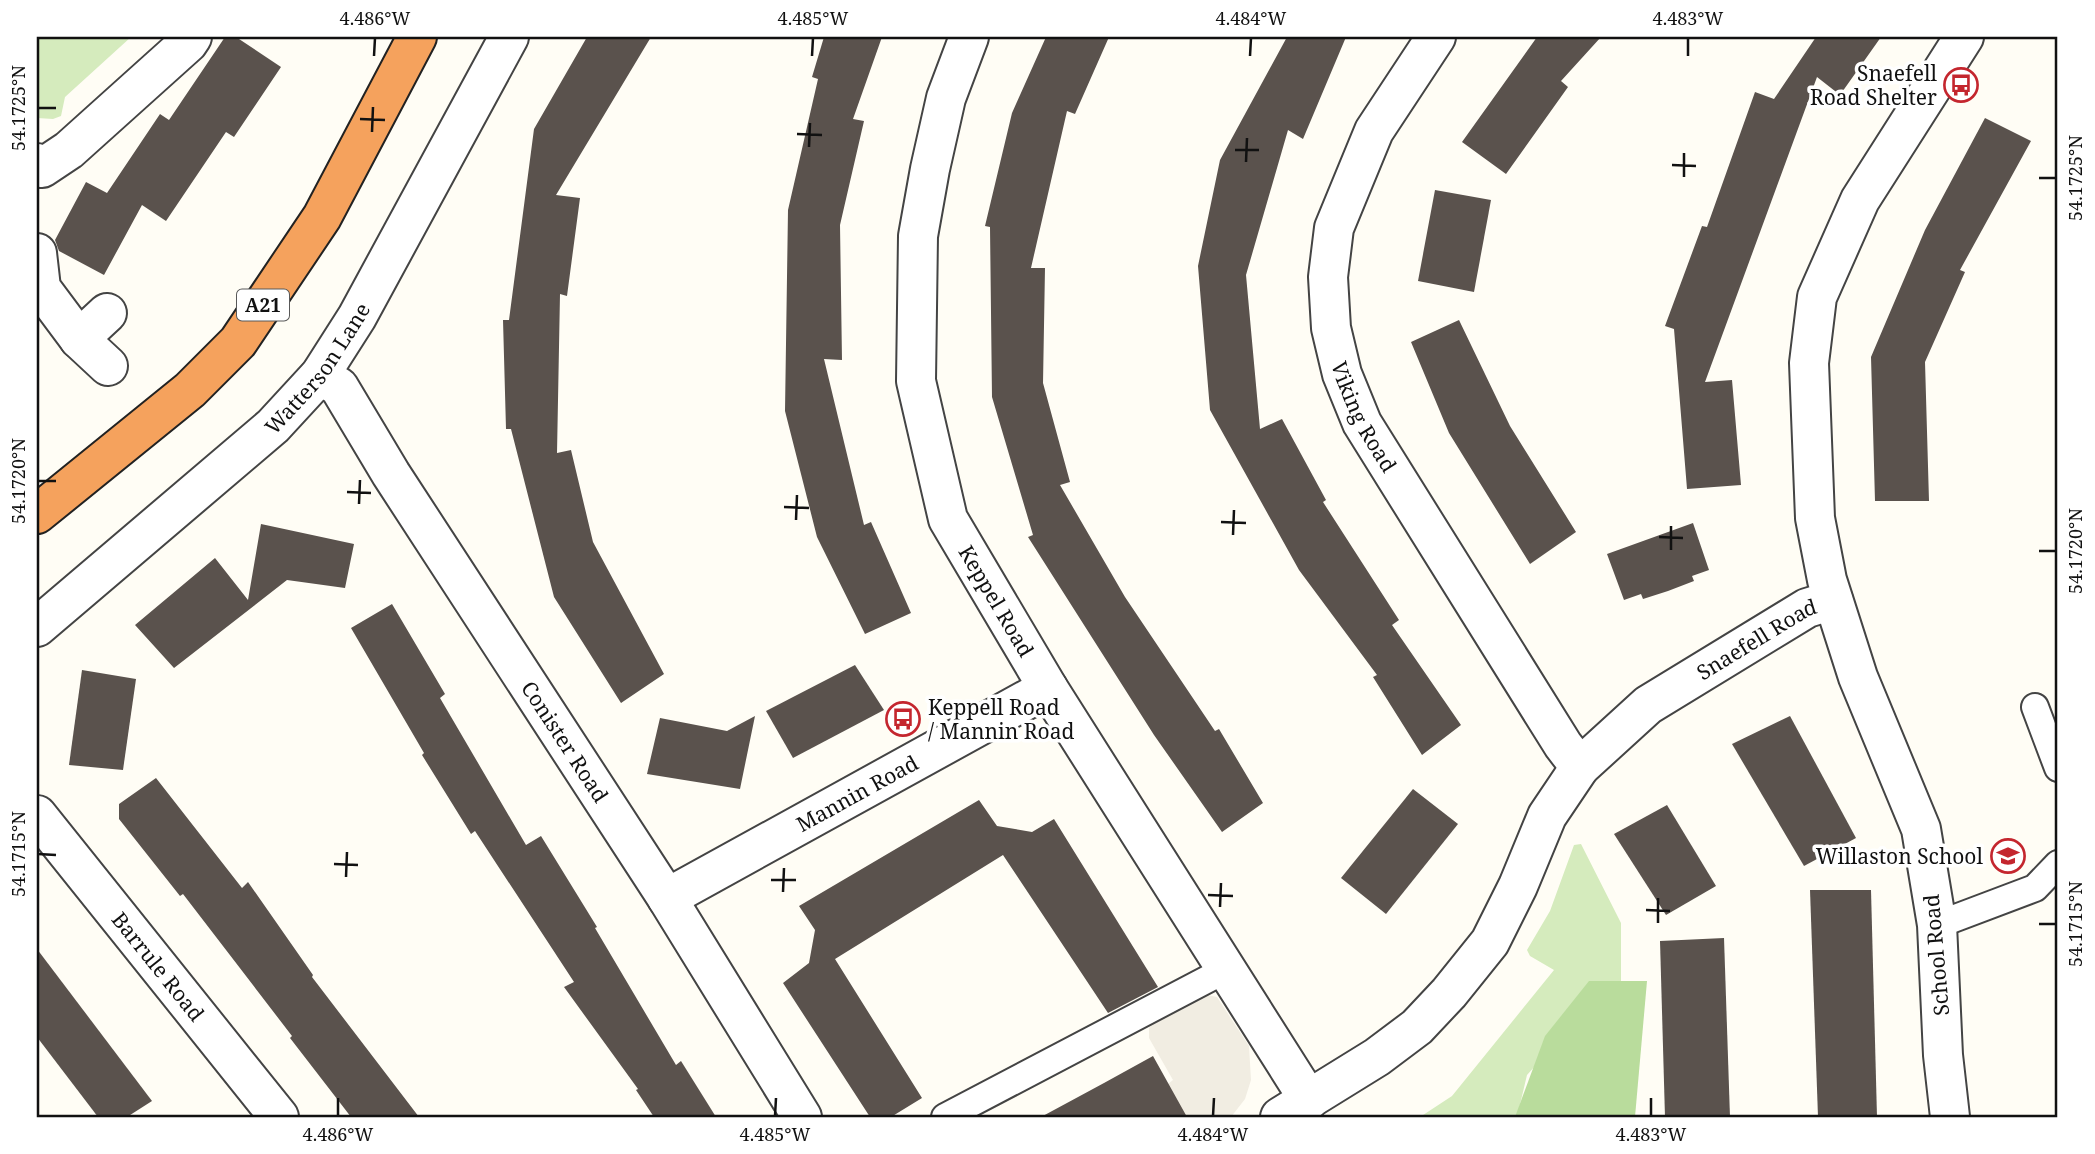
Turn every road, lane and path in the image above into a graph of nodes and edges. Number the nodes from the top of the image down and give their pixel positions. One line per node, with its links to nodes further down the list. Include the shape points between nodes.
1 (192, 37): 7 (street)
2 (417, 37): 13 (highway, A21, via 322,217 238,342 190,390)
3 (509, 37): 12 (street, Watterson Lane, via 357,317)
4 (969, 37): 16 (street, Keppel Road, via 946,98 918,236 916,381 948,519)
5 (1436, 37): 18 (street, Viking Road, via 1374,131 1334,228 1328,277 1331,328 1342,374 1362,423)
6 (1964, 37): 14 (street, Snaefell Road, via 1860,200 1817,298 1809,363 1815,518)
7 (39, 176)
8 (37, 253): 10 (street, via 41,288)
9 (107, 313): 10 (street)
10 (79, 339): 11 (street)
11 (108, 366)
12 (320, 375): 15 (street, Watterson Lane, via 273,426); 22 (street, Conister Road, via 339,387)
13 (37, 514)
14 (1833, 600): 18 (street, Snaefell Road, via 1807,608 1648,705); 23 (street, School Road, via 1858,677 1921,829)
15 (37, 627)
16 (1048, 688): 22 (street, Mannin Road); 24 (street, Keppel Road)
17 (2035, 706): 19 (lane)
18 (1580, 768): 25 (street, Snaefell Road, via 1547,816 1490,942 1449,993 1418,1027)
19 (2058, 768)
20 (37, 815): 26 (street, Barrule Road)
21 (2058, 864): 23 (lane, via 2035,888)
22 (667, 898): 27 (street, Conister Road)
23 (1937, 925): 29 (street, School Road)
24 (1227, 969): 25 (street, Keppel Road); 28 (lane)
25 (1294, 1108)
26 (279, 1117)
27 (802, 1117)
28 (945, 1117)
29 (1950, 1117)

